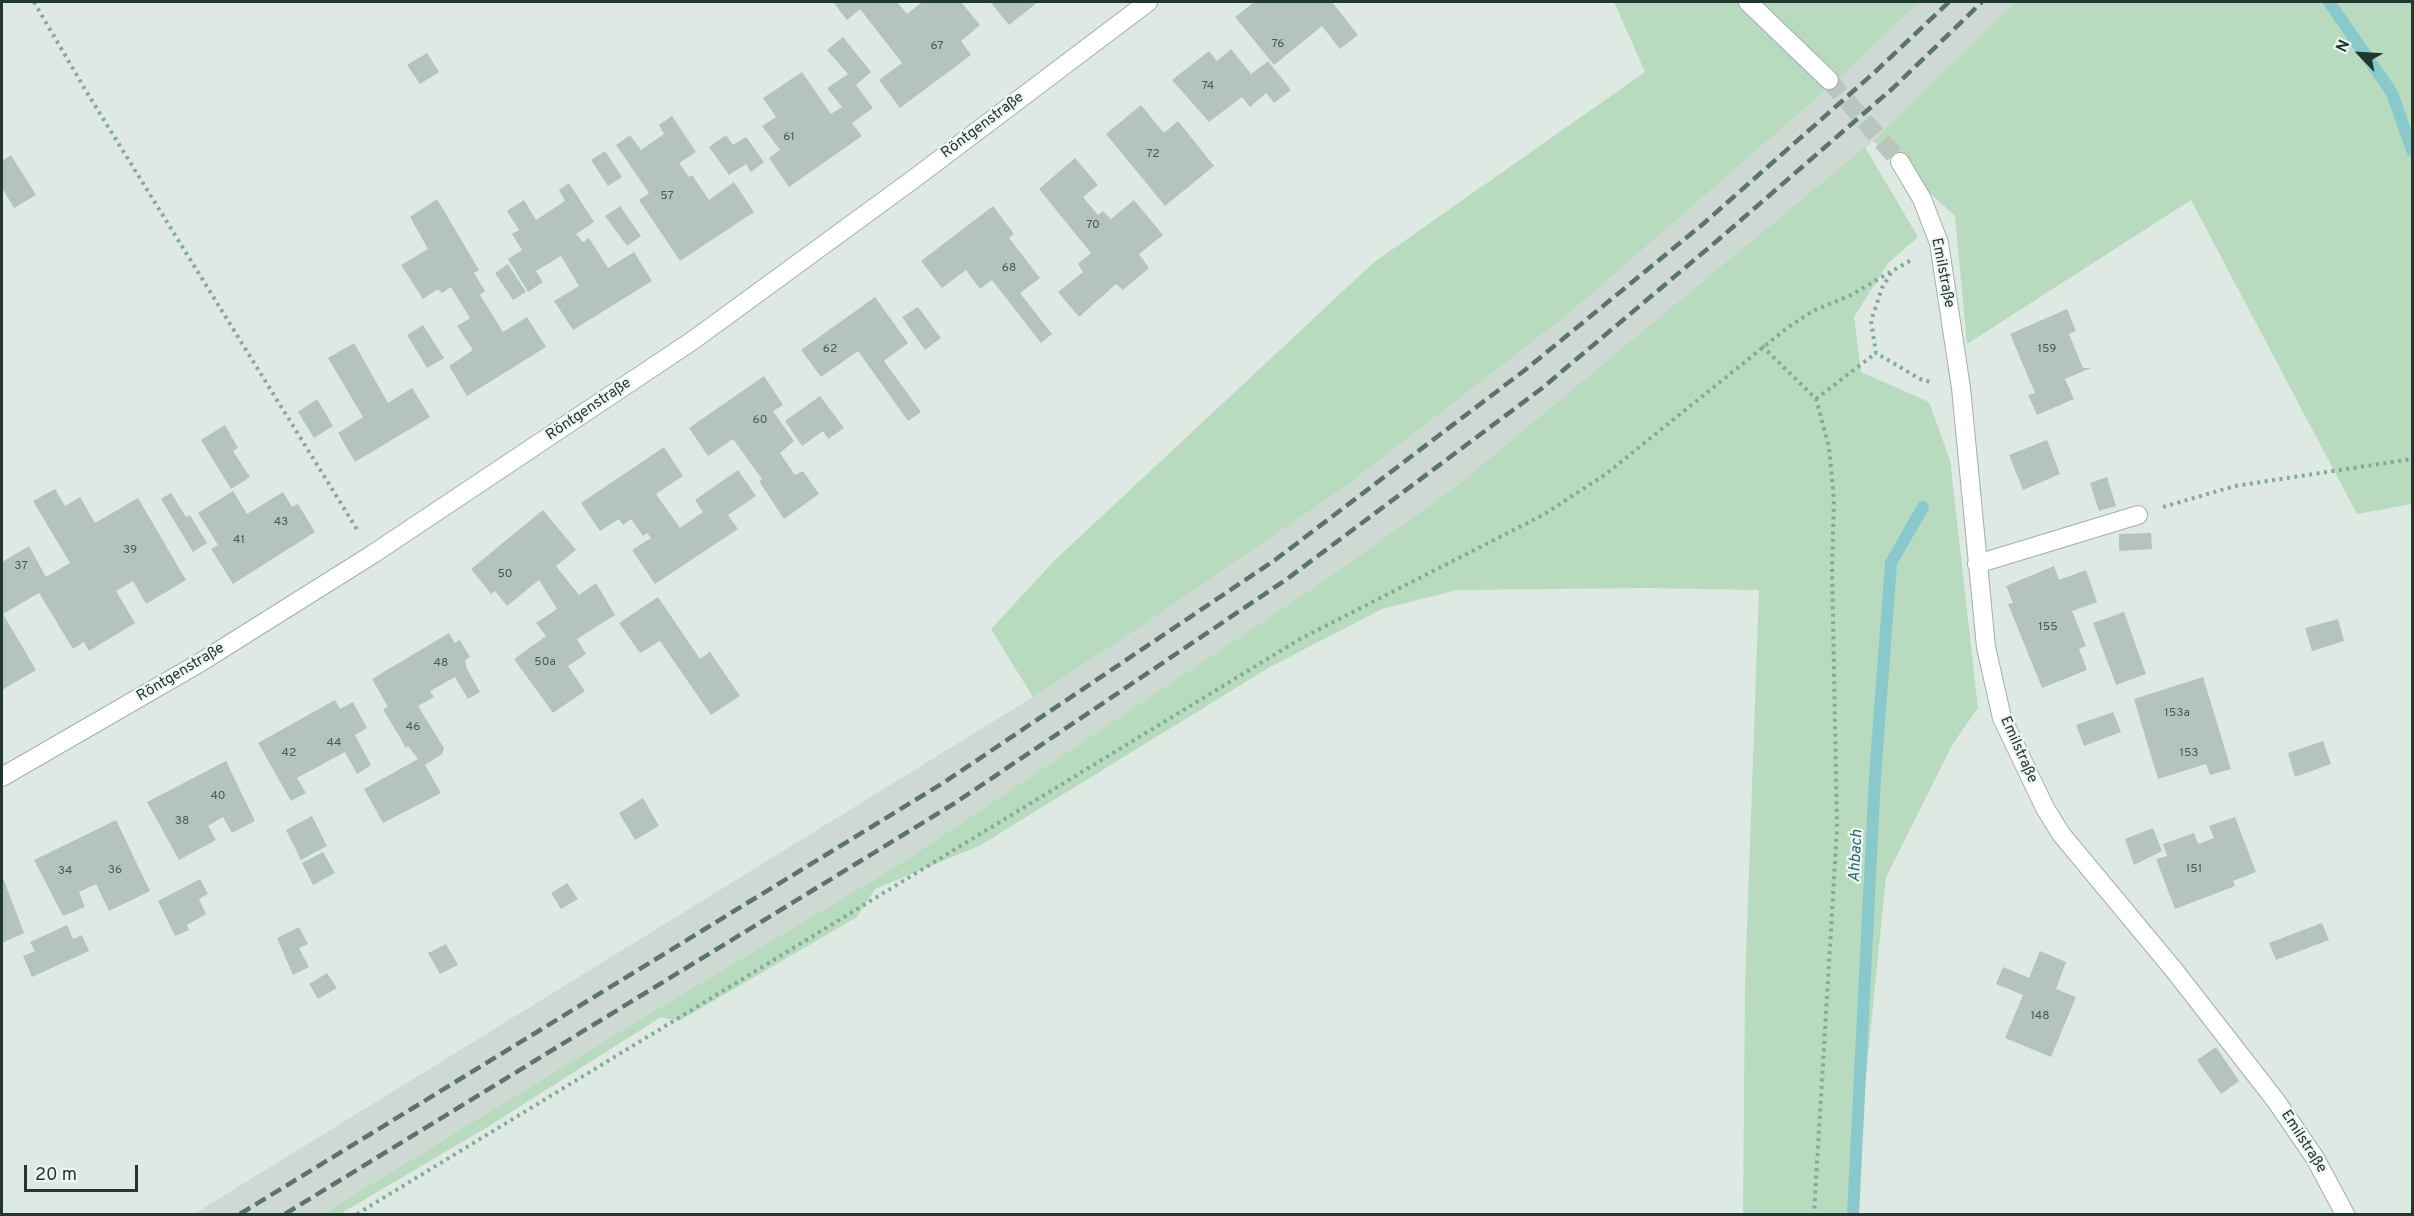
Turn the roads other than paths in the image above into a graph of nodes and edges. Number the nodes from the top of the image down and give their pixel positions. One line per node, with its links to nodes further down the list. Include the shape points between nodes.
1 (1148, 2): 7 (street, Röntgenstraße, via 692,340 373,554 201,662)
2 (1750, 4): 3 (street)
3 (1829, 80)
4 (1900, 162): 6 (street, Emilstraße, via 1922,199 1939,243 1961,388)
5 (2138, 515): 6 (street)
6 (1977, 564): 8 (street, Emilstraße, via 1986,647 2002,718 2044,808 2276,1101 2316,1158)
7 (2, 777)
8 (2345, 1215)

